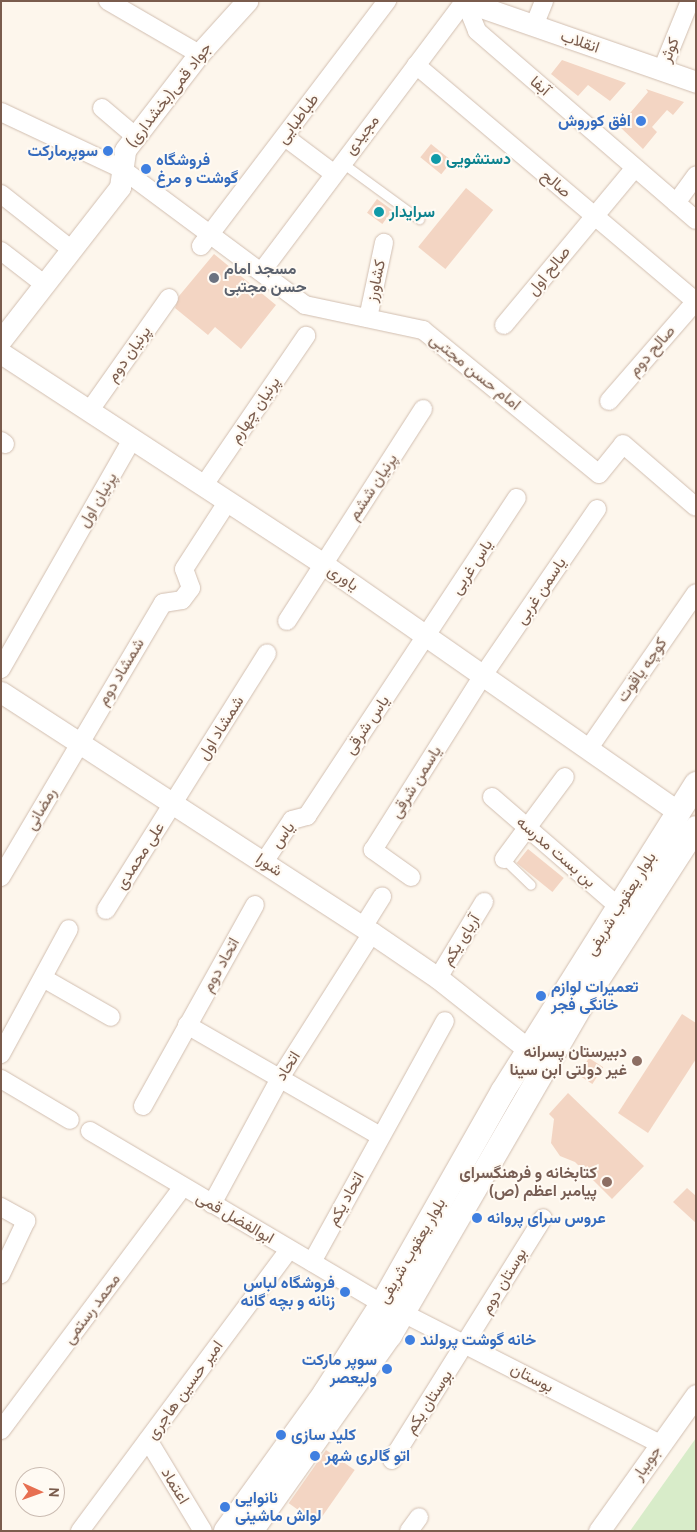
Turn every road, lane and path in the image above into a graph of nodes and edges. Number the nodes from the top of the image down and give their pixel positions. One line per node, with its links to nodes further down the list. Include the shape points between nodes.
1 (108, 1): 8 (street)
2 (247, 1): 8 (street, جواد قمی(بخشداری))
3 (387, 1): 15 (street, طباطبایی)
4 (465, 1): 7 (street, انقلاب); 9 (street, مجیدی); 17 (street, آبفا, via 477,32)
5 (544, 1): 7 (street)
6 (690, 1): 10 (street, کوثر)
7 (534, 26): 10 (street, انقلاب)
8 (199, 54): 14 (street, جواد قمی(بخشداری))
9 (416, 65): 16 (street, مجیدی); 22 (street, صالح)
10 (662, 70): 11 (street, انقلاب)
11 (696, 82)
12 (102, 108): 14 (street)
13 (1, 112): 18 (street, امام حسن مجتبی)
14 (135, 136): 18 (street, جواد قمی(بخشداری), via 125,150)
15 (285, 137): 16 (street); 25 (street, طباطبایی)
16 (337, 167): 23 (lane); 29 (street, مجیدی)
17 (634, 168): 21 (street, آبفا); 22 (street, صالح اول)
18 (122, 169): 25 (street, امام حسن مجتبی, via 174,205); 27 (street, جواد قمی(بخشداری), via 120,186)
19 (696, 175): 21 (street)
20 (1, 194): 27 (street)
21 (676, 203): 24 (street, آبفا)
22 (594, 216): 32 (street, صالح); 34 (street, صالح اول)
23 (419, 219)
24 (696, 220)
25 (204, 241): 29 (street, امام حسن مجتبی)
26 (384, 243): 33 (street, کشاورز)
27 (72, 250): 30 (street, جواد قمی(بخشداری))
28 (1, 251): 30 (street)
29 (262, 271): 33 (street, امام حسن مجتبی, via 305,305)
30 (45, 285): 36 (street, جواد قمی(بخشداری))
31 (169, 298): 39 (street, پرنیان دوم)
32 (695, 302): 38 (street, صالح دوم)
33 (368, 318): 44 (street, امام حسن مجتبی, via 423,330 599,474 623,444)
34 (504, 325)
35 (306, 336): 42 (street, پرنیان چهارم)
36 (1, 340)
37 (1, 353): 39 (street, یاوری)
38 (609, 401)
39 (90, 410): 41 (street, یاوری)
40 (423, 410): 47 (street, پرنیان ششم)
41 (133, 438): 42 (street, یاوری); 52 (street, پرنیان اول)
42 (204, 485): 45 (street, یاوری)
43 (517, 498): 50 (street, یاس غربی)
44 (693, 500)
45 (228, 501): 47 (street, یاوری); 55 (street, شمشاد دوم, via 184,569 191,588 182,600 163,603)
46 (598, 509): 53 (street, یاسمن غربی)
47 (323, 564): 49 (street, پرنیان ششم); 50 (street, یاوری)
48 (696, 593): 56 (street, کوچه یاقوت)
49 (287, 622)
50 (428, 635): 53 (street, یاوری); 62 (street, یاس شرقی)
51 (267, 653): 60 (street, شمشاد اول)
52 (1, 669)
53 (484, 674): 56 (street, یاوری); 68 (street, یاسمن شرقی, via 373,850)
54 (1, 692): 55 (street, شورا)
55 (80, 741): 60 (street, شورا); 67 (street, رمضانی)
56 (589, 748): 61 (street, یاوری)
57 (565, 777): 63 (street)
58 (696, 784): 61 (main road, بلوار یعقوب شریفی)
59 (492, 797): 63 (street, بن بست مدرسه)
60 (175, 803): 66 (street, شورا); 74 (street, علی محمدی)
61 (687, 812): 73 (main road, بلوار یعقوب شریفی)
62 (307, 816): 66 (street, یاس, via 292,820)
63 (527, 827): 65 (street); 73 (street, بن بست مدرسه)
64 (696, 828): 84 (main road, بلوار یعقوب شریفی, via 580,1007)
65 (504, 859): 69 (lane)
66 (264, 862): 76 (street, شورا)
67 (1, 877)
68 (411, 877)
69 (531, 885)
70 (382, 896): 76 (street, اتحاد)
71 (484, 902): 78 (street, آریای یکم)
72 (255, 905): 81 (street, اتحاد دوم)
73 (619, 907): 82 (main road, بلوار یعقوب شریفی)
74 (106, 910)
75 (69, 929): 77 (street)
76 (368, 930): 78 (street, شورا); 85 (street, اتحاد)
77 (43, 978): 79 (street); 83 (street)
78 (438, 978): 82 (street, شورا)
79 (111, 1017)
80 (445, 1021): 90 (street, اتحاد یکم)
81 (188, 1025): 85 (street); 87 (street, اتحاد دوم)
82 (529, 1050): 84 (main road); 98 (main road, بلوار یعقوب شریفی)
83 (1, 1054)
84 (548, 1064): 98 (main road, بلوار یعقوب شریفی)
85 (280, 1078): 90 (street); 92 (street, اتحاد)
86 (1, 1079): 88 (street)
87 (143, 1106)
88 (70, 1120)
89 (90, 1131): 91 (street, ابوالفضل قمی)
90 (380, 1136): 96 (street, اتحاد یکم)
91 (182, 1188): 92 (street, ابوالفضل قمی); 101 (street, محمد رستمی)
92 (212, 1204): 95 (street, ابوالفضل قمی)
93 (1, 1207): 97 (street, via 26,1221)
94 (543, 1218): 99 (street, بوستان دوم)
95 (289, 1250): 96 (street, ابوالفضل قمی); 102 (street, امیر حسین هاجری)
96 (312, 1262): 98 (street, ابوالفضل قمی)
97 (1, 1274)
98 (393, 1308): 99 (street, بوستان); 107 (main road, بلوار یعقوب شریفی, via 325,1393); 108 (main road, بلوار یعقوب شریفی, via 311,1450)
99 (466, 1345): 103 (street, بوستان); 104 (street, بوستان یکم)
100 (696, 1395): 103 (street, جویبار)
101 (1, 1430)
102 (148, 1440): 105 (street, امیر حسین هاجری); 106 (street, اعتماد)
103 (660, 1444): 109 (street, جویبار)
104 (392, 1460)
105 (80, 1531)
106 (203, 1531)
107 (226, 1531)
108 (252, 1531)
109 (599, 1531)

